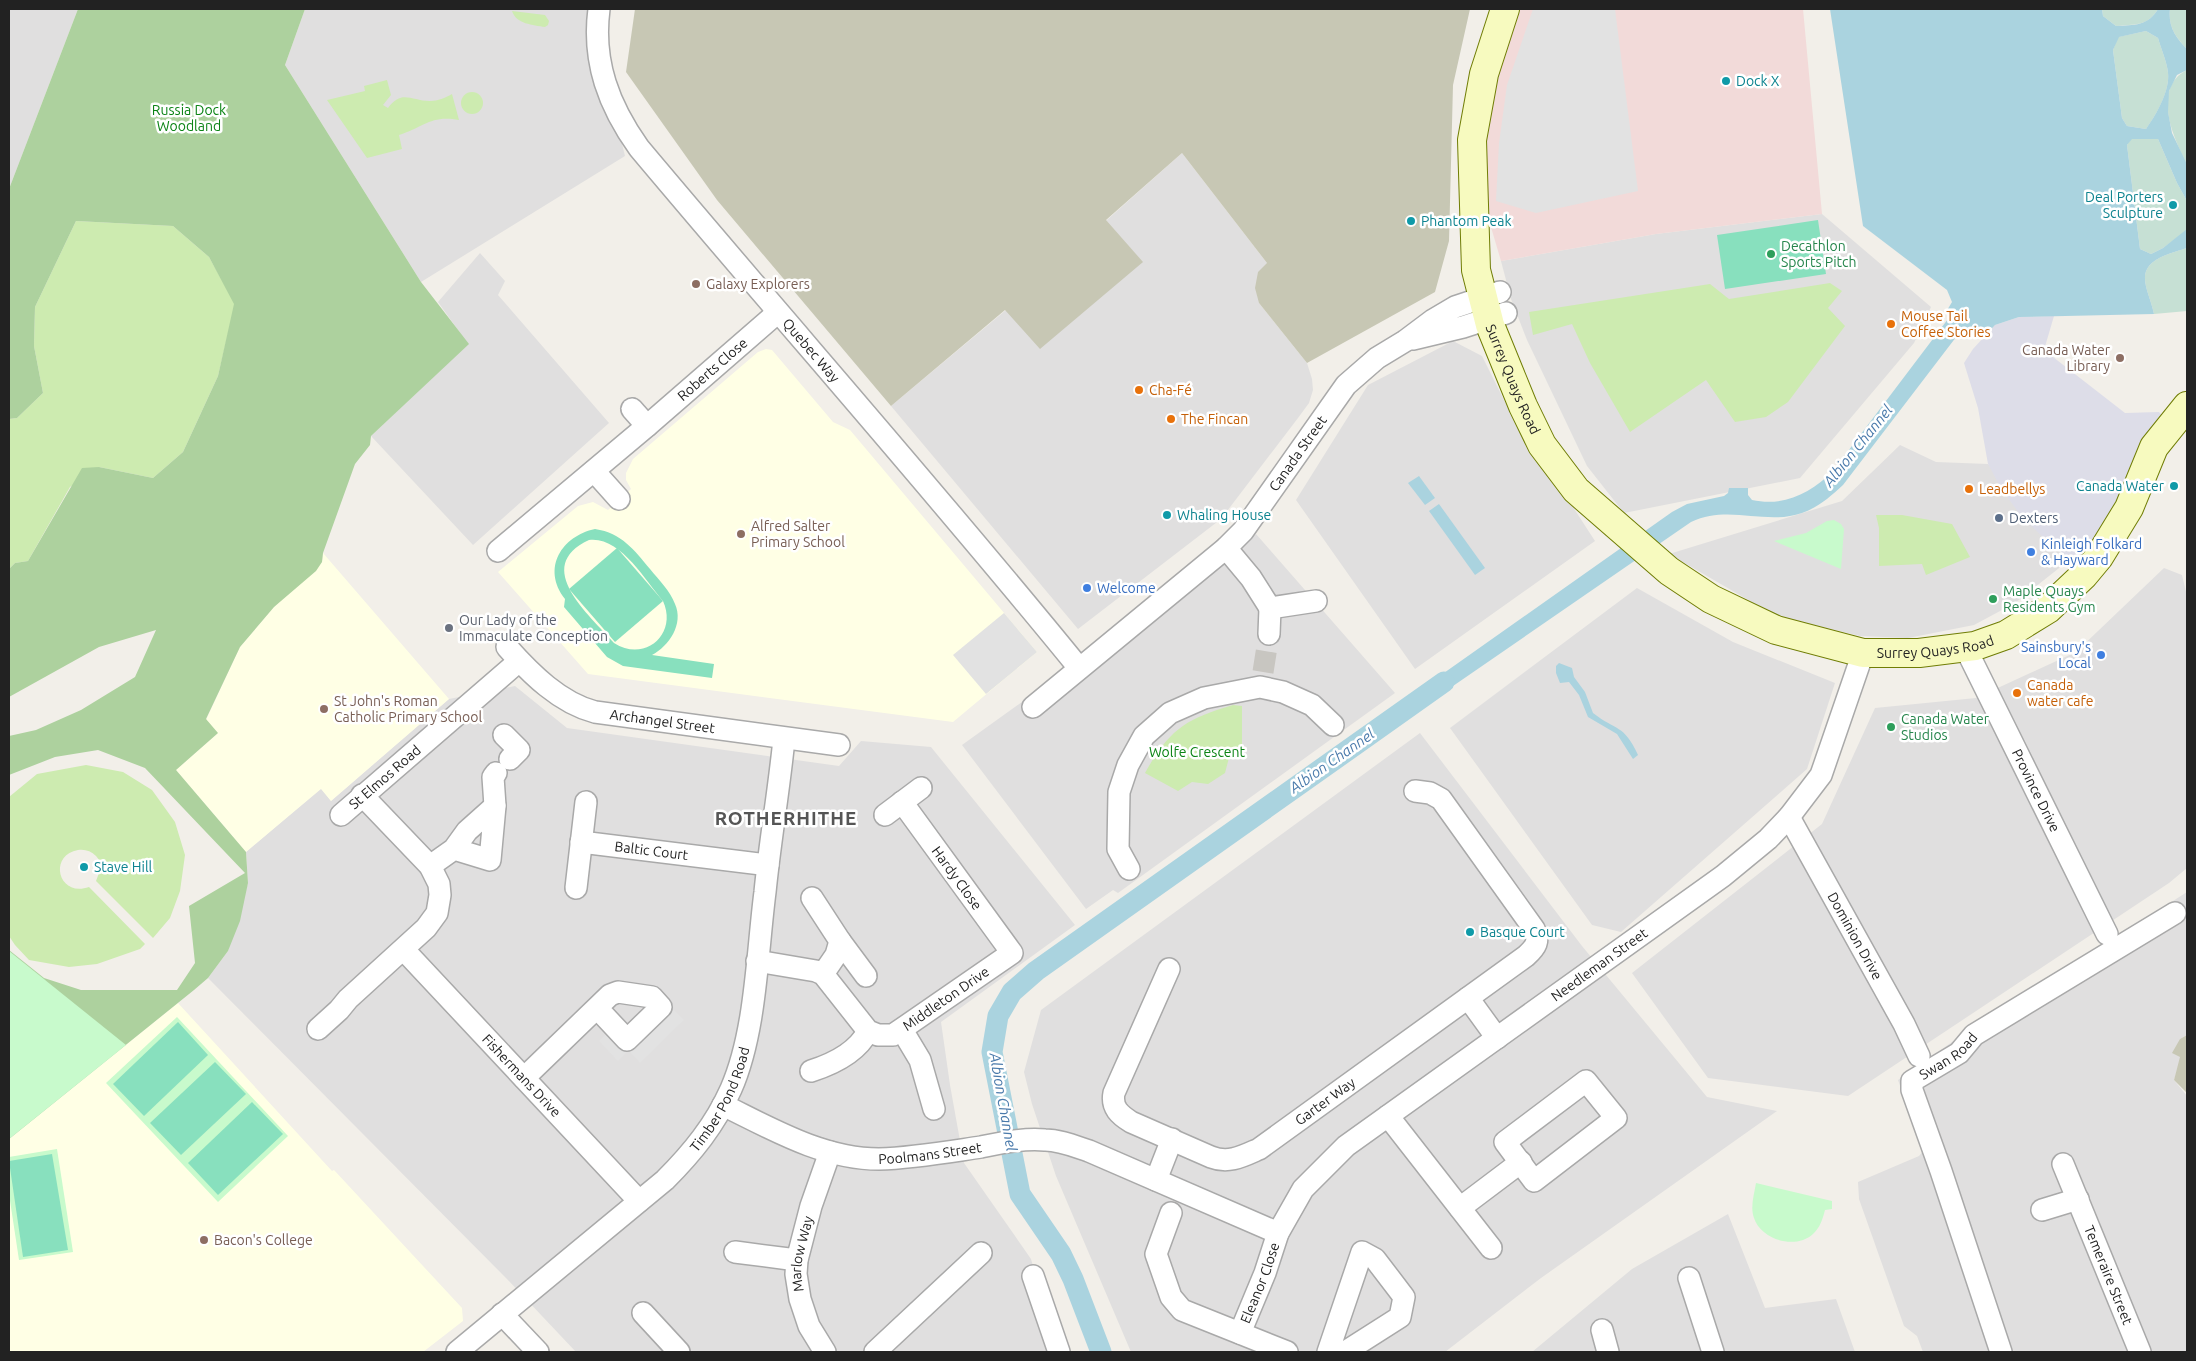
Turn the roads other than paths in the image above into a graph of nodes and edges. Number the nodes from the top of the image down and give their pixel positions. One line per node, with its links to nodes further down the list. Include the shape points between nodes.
1 (599, 9): 4 (street, Quebec Way, via 596,28 598,57 605,84 622,124)
2 (1506, 9): 3 (street, Surrey Quays Road, via 1484,74 1472,140 1476,221 1490,244)
3 (1494, 305): 10 (street, Canada Street, via 1405,341 1378,358 1346,385 1243,531); 16 (street, Surrey Quays Road, via 1546,422 1603,514 1669,571 1711,598 1776,630)
4 (777, 313): 7 (street, Roberts Close); 18 (street, Quebec Way)
5 (2187, 406): 15 (street, Surrey Quays Road, via 2154,447 2129,508 2099,558 2084,575 2030,622 2006,635)
6 (632, 409): 7 (street)
7 (647, 426): 8 (street, Roberts Close)
8 (594, 471): 9 (street); 11 (street, Roberts Close)
9 (619, 499)
10 (1226, 548): 13 (street); 18 (street, Canada Street)
11 (498, 551)
12 (1316, 601): 13 (street)
13 (1270, 608): 14 (street)
14 (1270, 634)
15 (1964, 647): 16 (street, Surrey Quays Road, via 1919,653); 41 (street, Province Drive)
16 (1863, 653): 32 (street, Needleman Street, via 1821,775)
17 (513, 654): 22 (street, Archangel Street, via 559,696 583,709); 26 (street, St Elmos Road)
18 (1079, 668): 19 (street, Canada Street)
19 (1034, 707)
20 (1333, 725): 37 (street, via 1312,705 1262,680 1204,698 1170,713 1144,736 1128,765 1119,792 1118,849)
21 (504, 735): 29 (street, via 519,750 493,776)
22 (784, 739): 23 (street, Archangel Street); 35 (street, Timber Pond Road)
23 (839, 745)
24 (920, 788): 28 (street)
25 (1415, 791): 49 (street, Garter Way, via 1441,798 1537,936 1536,945 1526,956)
26 (362, 795): 30 (street, St Elmos Road); 36 (street)
27 (586, 802): 33 (street)
28 (902, 802): 31 (street); 44 (street, Hardy Close)
29 (495, 806): 34 (street, via 467,831); 34 (street, via 490,860)
30 (341, 815)
31 (885, 815)
32 (1789, 817): 54 (street, Needleman Street, via 1768,840 1723,876); 55 (street, Dominion Drive)
33 (582, 842): 35 (street, Baltic Court); 38 (street)
34 (454, 849): 36 (street)
35 (768, 865): 45 (street, Timber Pond Road)
36 (430, 866): 43 (street, via 439,884 437,913)
37 (1128, 869)
38 (576, 888)
39 (812, 898): 42 (street)
40 (2175, 913): 93 (street, Swan Road, via 1974,1035 1959,1053 1912,1081 1912,1090 1942,1170)
41 (2107, 934)
42 (840, 941): 47 (street, via 832,962); 48 (street)
43 (404, 950): 51 (street); 57 (street, Fishermans Drive)
44 (1012, 953): 52 (street, Middleton Drive)
45 (757, 961): 47 (street, via 816,970); 58 (street, Timber Pond Road, via 750,1023)
46 (1169, 969): 61 (street, Garter Way, via 1113,1100 1121,1115)
47 (823, 974): 53 (street)
48 (866, 976)
49 (1468, 998): 54 (street); 61 (street, Garter Way, via 1259,1148 1238,1158 1220,1160)
50 (597, 1008): 57 (street)
51 (318, 1028)
52 (902, 1030): 53 (street, Middleton Drive, via 893,1035); 59 (street, via 920,1060)
53 (868, 1031): 56 (street, via 862,1042 832,1065)
54 (1497, 1038): 60 (street, Needleman Street)
55 (1919, 1056)
56 (811, 1071)
57 (524, 1078): 67 (street, Fishermans Drive)
58 (723, 1105): 62 (street, Poolmans Street, via 780,1133); 67 (street, Timber Pond Road, via 690,1155)
59 (934, 1109)
60 (1388, 1116): 68 (street); 71 (street, Needleman Street, via 1346,1146 1303,1189)
61 (1172, 1139): 65 (street)
62 (830, 1152): 65 (street, Poolmans Street, via 878,1159 1041,1139 1066,1143); 75 (street, Marlow Way)
63 (1521, 1162): 63 (street, via 1505,1142 1586,1081 1616,1118 1534,1181); 68 (street)
64 (2063, 1164): 66 (street, Temeraire Street)
65 (1156, 1180): 71 (street, Poolmans Street)
66 (2078, 1199): 69 (street); 94 (street, Temeraire Street)
67 (639, 1201): 79 (street, Timber Pond Road)
68 (1460, 1208): 72 (street)
69 (2042, 1210)
70 (1172, 1213): 81 (street, Eleanor Close, via 1156,1254 1171,1298 1182,1310)
71 (1278, 1233): 81 (street, Eleanor Close)
72 (1491, 1248)
73 (735, 1252): 75 (street)
74 (981, 1253): 86 (street)
75 (797, 1260): 85 (street, Marlow Way, via 800,1299)
76 (1033, 1276): 87 (street)
77 (1689, 1278): 92 (street)
78 (643, 1313): 84 (street)
79 (502, 1314): 82 (street, Timber Pond Road); 83 (street)
80 (1602, 1330): 91 (street)
81 (1240, 1334): 88 (street, Eleanor Close)
82 (457, 1352)
83 (538, 1352)
84 (680, 1352)
85 (825, 1352)
86 (875, 1352)
87 (1059, 1352)
88 (1287, 1352)
89 (1328, 1352): 90 (street, via 1362,1252 1376,1259 1404,1297 1400,1318)
90 (1345, 1352)
91 (1608, 1352)
92 (1713, 1352)
93 (2001, 1352)
94 (2140, 1352)

